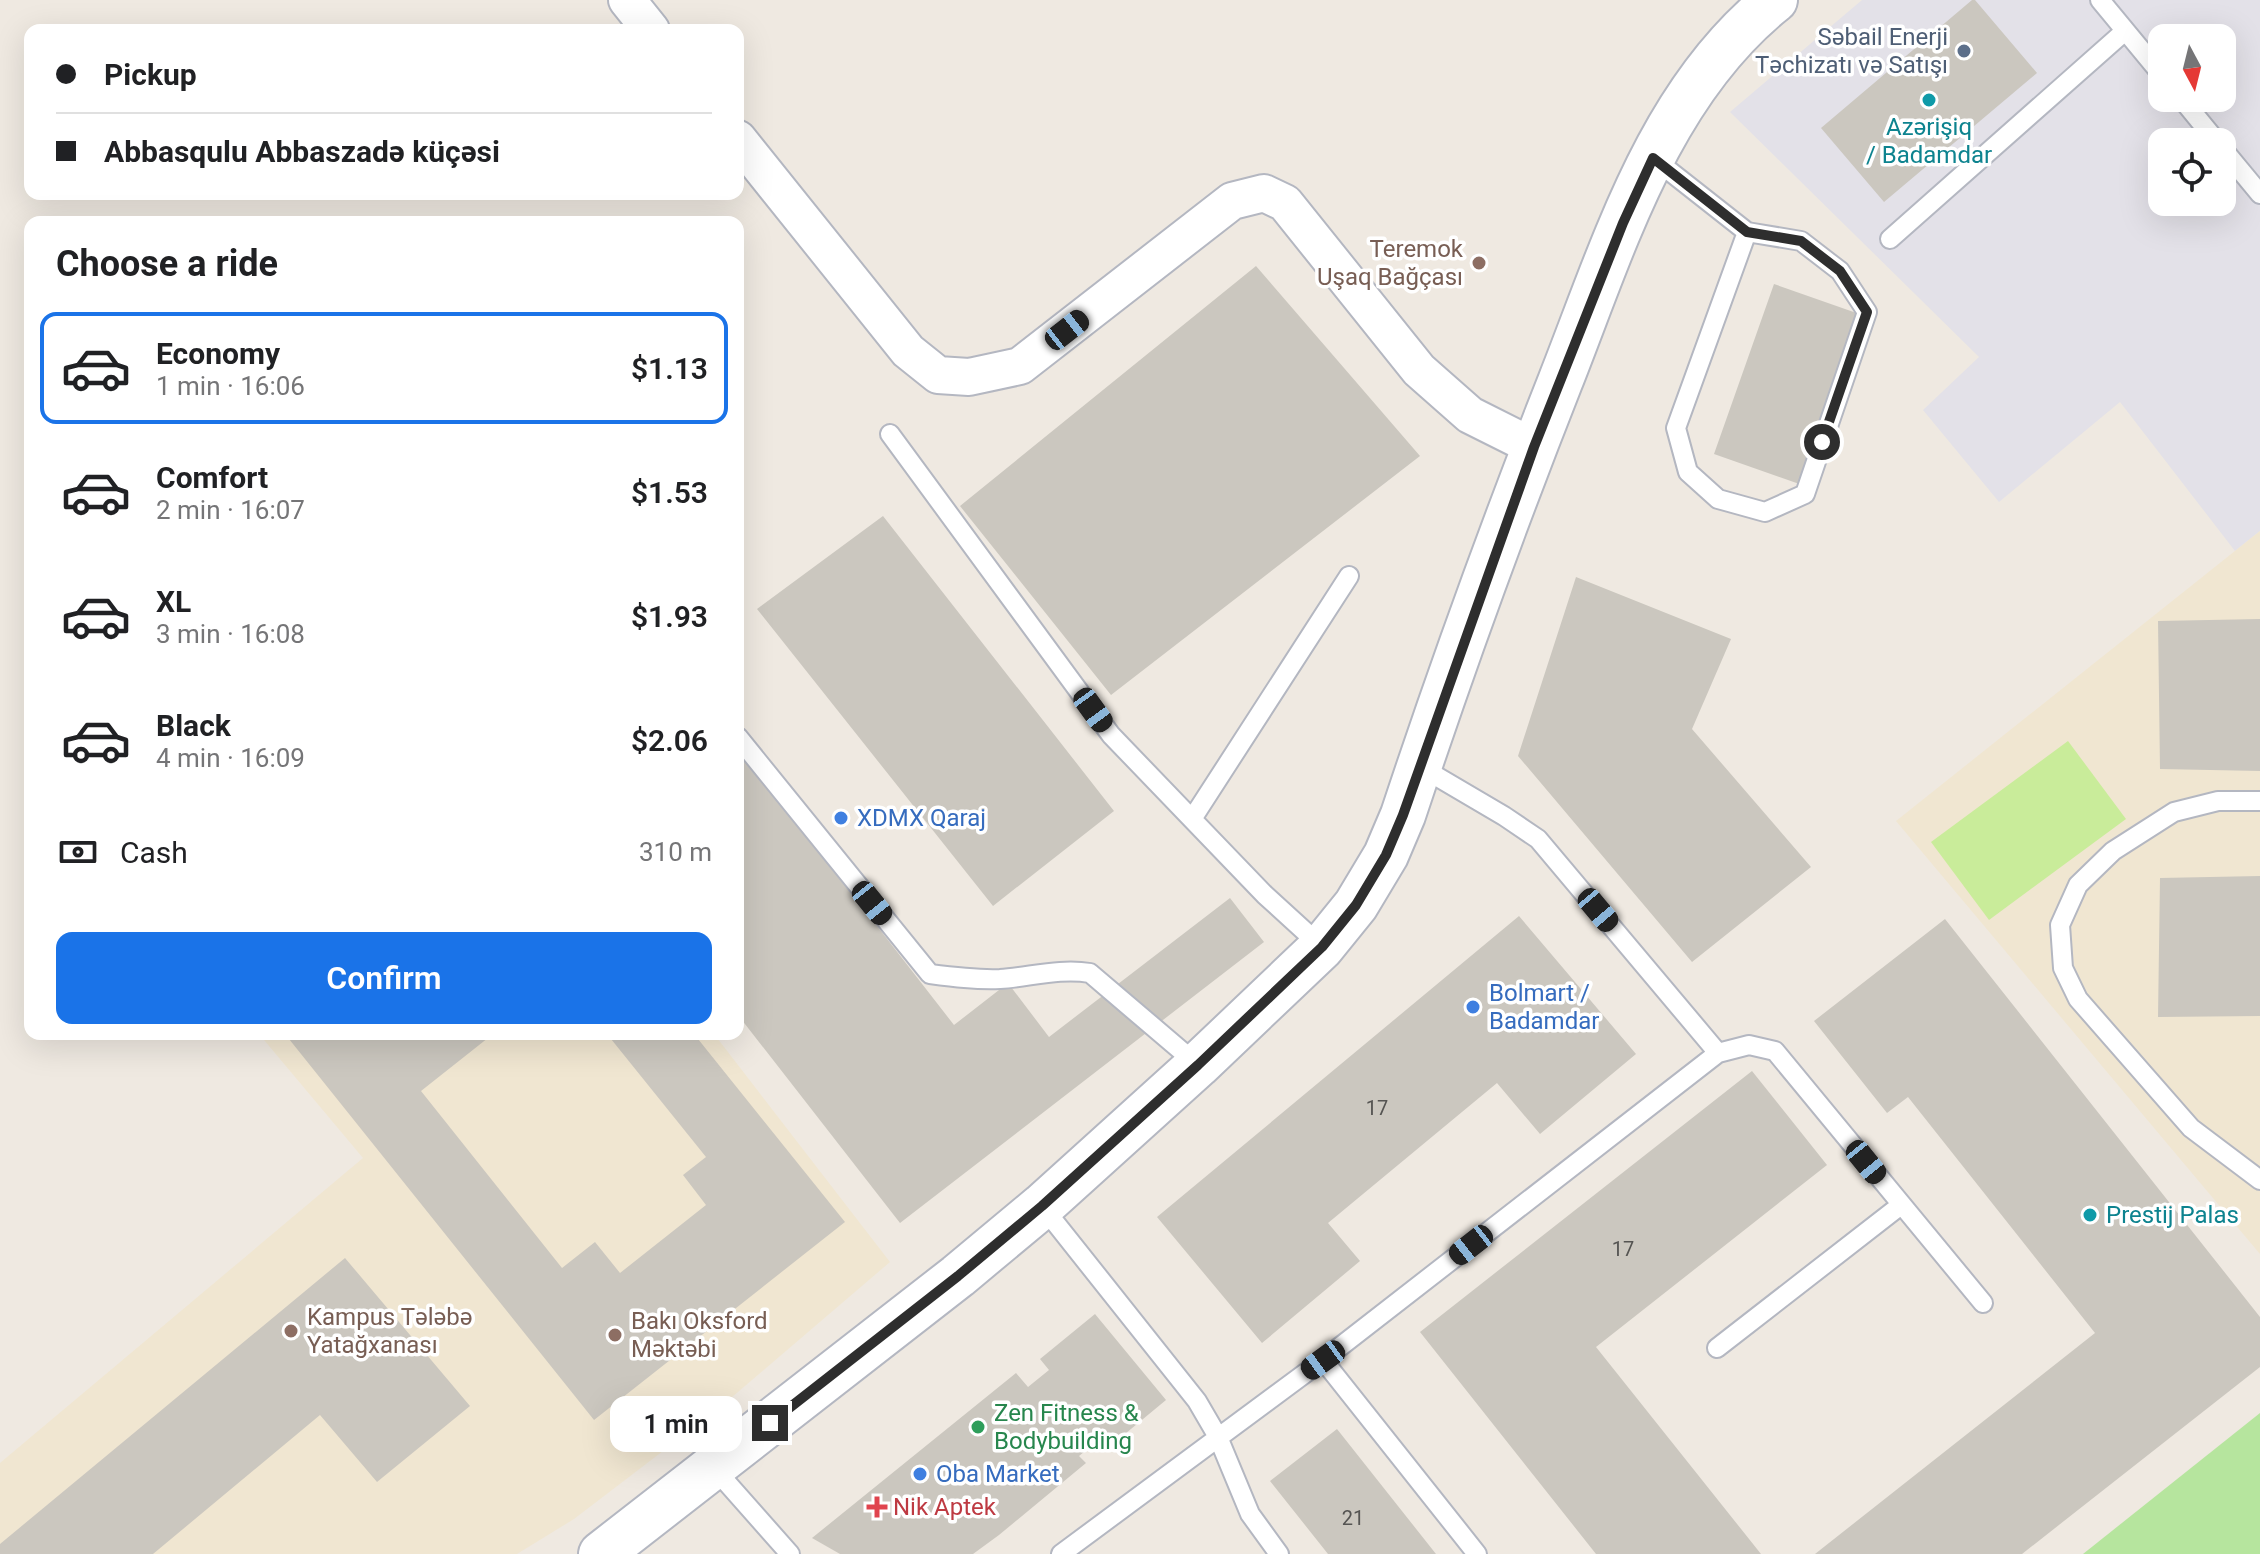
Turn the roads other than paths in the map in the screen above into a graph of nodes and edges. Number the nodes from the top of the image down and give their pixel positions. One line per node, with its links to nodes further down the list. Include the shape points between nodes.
1 (627, 0): 4 (street)
2 (1775, 0): 10 (street, via 1680,106)
3 (2100, 0): 5 (lane)
4 (646, 24)
5 (2125, 31): 6 (lane); 14 (lane)
6 (2148, 58)
7 (2192, 112): 8 (lane)
8 (2206, 128)
9 (744, 146): 16 (street, via 908,351 938,375 969,377 1020,366 1232,201 1264,193 1285,203 1441,391 1470,415)
10 (1653, 158): 13 (lane); 16 (street)
11 (2236, 165): 12 (lane)
12 (2260, 194)
13 (1747, 232): 13 (lane, via 1676,428 1688,472 1718,499 1765,512 1805,494 1867,312 1840,271 1801,241)
14 (1890, 239)
15 (890, 434): 21 (lane, via 1111,735)
16 (1534, 447): 19 (street)
17 (1349, 576): 21 (lane)
18 (744, 744): 24 (lane, via 930,974 999,979 1073,970 1090,973)
19 (1419, 766): 22 (street, via 1386,855); 23 (lane, via 1538,839)
20 (2260, 801): 25 (lane, via 2218,801 2174,812 2113,851 2078,885 2060,925 2063,968 2078,999 2191,1128)
21 (1192, 819): 22 (lane)
22 (1322, 947): 24 (street)
23 (1718, 1053): 26 (lane, via 1749,1045 1775,1051); 30 (lane)
24 (1198, 1065): 27 (street)
25 (2260, 1180)
26 (1901, 1205): 28 (lane); 29 (lane)
27 (1042, 1206): 31 (lane, via 1197,1401); 32 (street)
28 (1983, 1303)
29 (1717, 1348)
30 (1323, 1360): 31 (lane); 37 (lane)
31 (1218, 1437): 35 (lane); 36 (lane, via 1250,1514)
32 (713, 1467): 33 (street); 34 (lane)
33 (601, 1554)
34 (790, 1554)
35 (1061, 1554)
36 (1279, 1554)
37 (1477, 1554)

